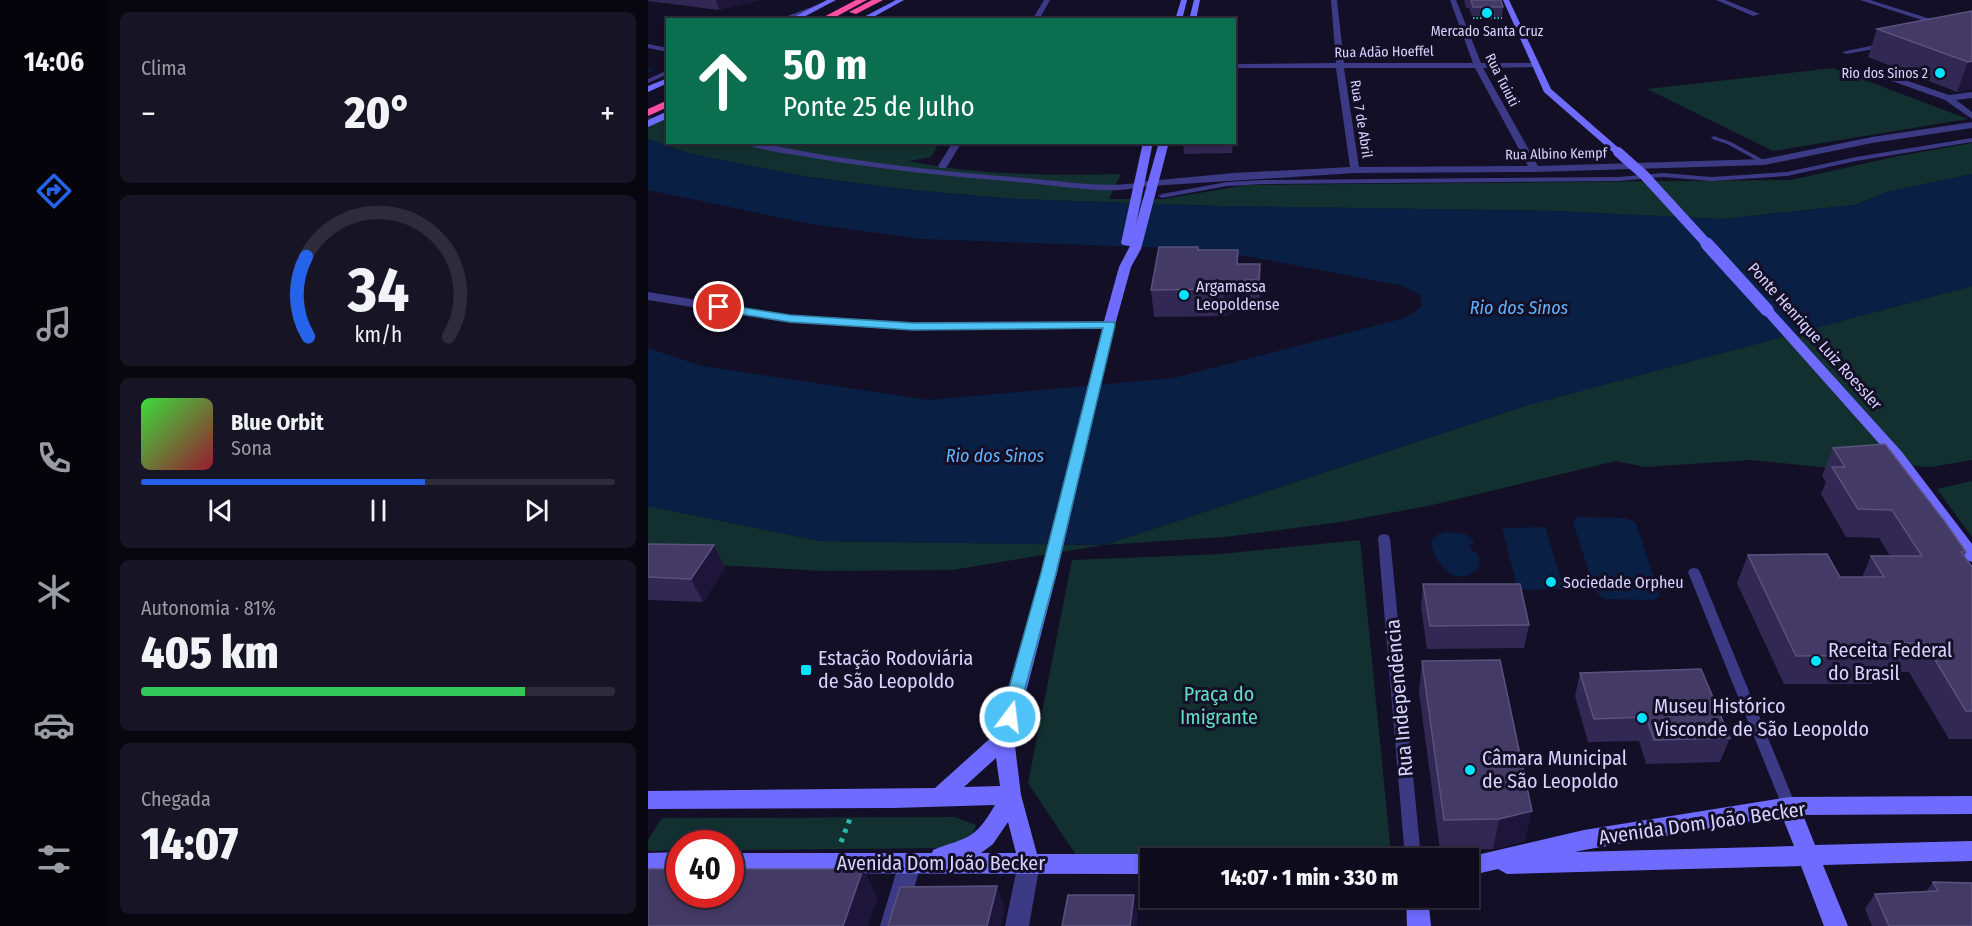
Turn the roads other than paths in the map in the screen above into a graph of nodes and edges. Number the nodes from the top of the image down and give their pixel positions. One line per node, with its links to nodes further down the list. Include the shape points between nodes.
1 (833, 0): 13 (street)
2 (863, 0): 15 (highway)
3 (879, 0): 15 (highway)
4 (901, 0): 19 (street)
5 (1047, 0): 20 (street)
6 (1184, 0): 21 (street)
7 (1197, 0): 22 (street)
8 (1335, 0): 31 (street, Rua 7 de Abril)
9 (1453, 0): 28 (street, Rua Tuiuti)
10 (1506, 0): 29 (street, Ponte Henrique Luiz Roessler)
11 (1719, 0): 14 (street)
12 (1863, 0): 23 (street, via 1952,30)
13 (824, 4): 16 (street); 17 (street)
14 (1756, 14)
15 (843, 16): 18 (highway)
16 (786, 18)
17 (795, 18)
18 (828, 18)
19 (865, 18)
20 (1036, 18)
21 (1179, 18)
22 (1192, 18)
23 (1940, 35)
24 (1893, 43): 27 (street)
25 (648, 46): 26 (lane)
26 (666, 50)
27 (1846, 52)
28 (1477, 64): 29 (street, Rua Adão Hoeffel); 31 (street, Rua Adão Hoeffel); 55 (street, Rua Tuiuti)
29 (1534, 65): 67 (street, Ponte Henrique Luiz Roessler, bridge, via 1547,90 1644,175 1828,376 1897,455)
30 (1236, 66): 31 (street, Rua Adão Hoeffel)
31 (1340, 66): 56 (street, Rua 7 de Abril)
32 (1870, 70): 39 (street)
33 (666, 73): 34 (lane)
34 (648, 81)
35 (666, 81): 36 (street)
36 (648, 89)
37 (666, 94): 40 (highway)
38 (1972, 95): 39 (street)
39 (1948, 98): 44 (street)
40 (648, 102)
41 (666, 104): 42 (highway)
42 (648, 113)
43 (666, 115): 45 (street)
44 (1972, 116)
45 (648, 124)
46 (1972, 125): 53 (street, Rua Albino Kempf)
47 (1714, 138): 53 (lane)
48 (1972, 140): 61 (lane, via 1758,177 1264,182)
49 (754, 144): 57 (lane, via 856,164)
50 (957, 144): 54 (street)
51 (1148, 144): 60 (street)
52 (1163, 144): 59 (street)
53 (1764, 162): 55 (street, Rua Albino Kempf)
54 (943, 166): 57 (lane)
55 (1535, 169): 56 (street, Rua Albino Kempf)
56 (1355, 170): 58 (street, Rua Albino Kempf)
57 (933, 173): 60 (lane, via 1101,188)
58 (1192, 180): 59 (street, Rua Albino Kempf); 61 (lane)
59 (1153, 184): 60 (street, Rua Albino Kempf); 63 (street)
60 (1138, 185): 63 (street)
61 (1204, 189): 62 (lane)
62 (1162, 196)
63 (1130, 249): 65 (street)
64 (648, 296): 65 (street, via 801,320 913,326)
65 (1110, 325): 69 (street)
66 (1384, 538): 75 (lane, Rua Independência)
67 (1972, 556)
68 (1694, 572): 74 (lane)
69 (1004, 738): 70 (street); 71 (street)
70 (1011, 795): 71 (street); 81 (street, via 987,838 969,850); 82 (street)
71 (940, 797): 72 (street)
72 (648, 800)
73 (1972, 805): 74 (street, Avenida Dom João Becker)
74 (1789, 807): 77 (street); 83 (street, Avenida Dom João Becker, via 1584,840)
75 (1412, 848)
76 (1972, 851): 77 (street, Avenida Dom João Becker)
77 (1808, 856): 85 (street, Avenida Dom João Becker); 90 (street)
78 (648, 862): 79 (street)
79 (666, 862)
80 (744, 863): 81 (street, Avenida Dom João Becker)
81 (910, 863): 82 (street, Avenida Dom João Becker); 87 (street)
82 (1029, 863): 84 (street, Avenida Dom João Becker); 88 (street)
83 (1479, 863)
84 (1140, 864)
85 (1479, 865)
86 (1417, 908): 89 (street)
87 (892, 926)
88 (1017, 926)
89 (1419, 926)
90 (1836, 926)

